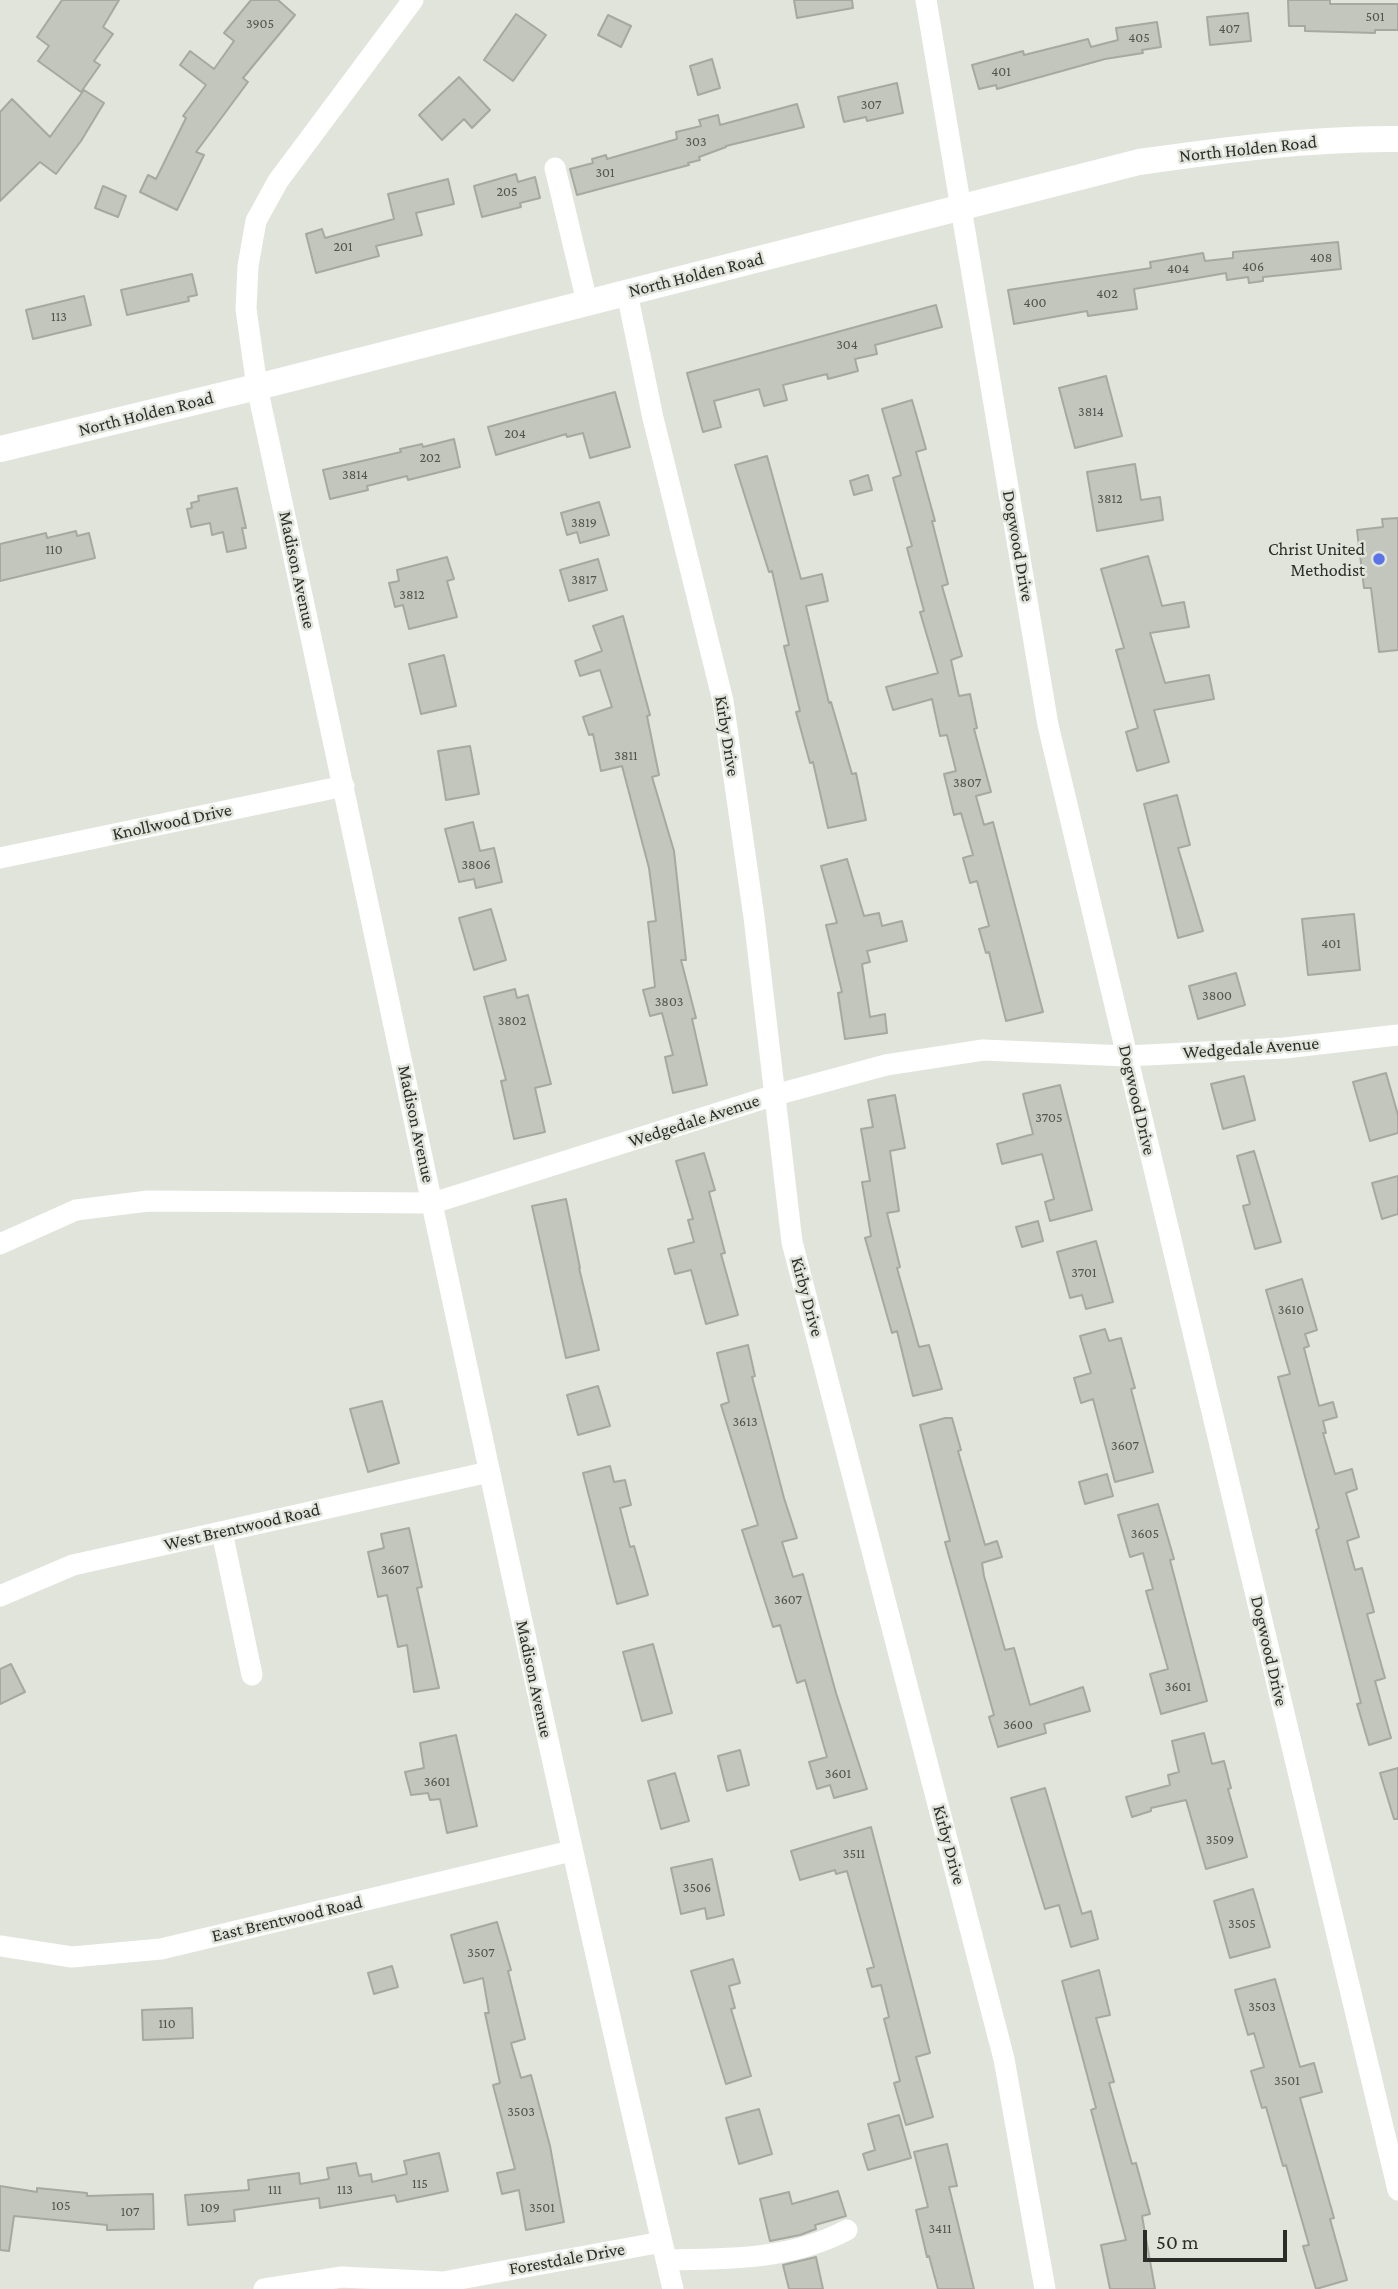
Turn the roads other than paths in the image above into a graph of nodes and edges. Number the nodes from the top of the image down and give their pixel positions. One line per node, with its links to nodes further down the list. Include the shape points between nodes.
1 (413, 0): 8 (street, Madison Avenue, via 278,181 256,221 246,309)
2 (926, 0): 5 (street, Dogwood Drive)
3 (1398, 139): 5 (main road, North Holden Road, via 1240,147 1139,162)
4 (555, 168): 7 (street)
5 (962, 206): 6 (main road, North Holden Road); 13 (street, Dogwood Drive, via 1048,726)
6 (627, 293): 7 (main road, North Holden Road); 14 (street, Kirby Drive, via 723,701)
7 (587, 302): 8 (main road, North Holden Road)
8 (257, 387): 9 (main road, North Holden Road); 10 (street, Madison Avenue)
9 (0, 449)
10 (344, 786): 11 (street, Knollwood Drive); 15 (street, Madison Avenue)
11 (0, 858)
12 (1398, 1035): 13 (street, Wedgedale Avenue, via 1285,1048)
13 (1127, 1056): 14 (street, Wedgedale Avenue, via 983,1050 886,1065); 23 (street, Dogwood Drive)
14 (775, 1095): 15 (street, Wedgedale Avenue); 28 (street, Kirby Drive, via 792,1242 1004,2059)
15 (433, 1203): 16 (street, Wedgedale Avenue, via 148,1201 76,1210); 17 (street, Madison Avenue)
16 (0, 1244)
17 (489, 1472): 18 (street, West Brentwood Road); 21 (street, Madison Avenue)
18 (222, 1532): 19 (street, West Brentwood Road, via 73,1565); 20 (street)
19 (0, 1596)
20 (252, 1675)
21 (571, 1851): 22 (street, East Brentwood Road, via 161,1949 72,1957); 25 (street, Madison Avenue)
22 (0, 1946)
23 (1398, 2190)
24 (847, 2230): 25 (street, Forestdale Drive, via 823,2242 773,2255)
25 (664, 2251): 26 (street, Forestdale Drive, via 443,2282 342,2277); 27 (street, Madison Avenue)
26 (264, 2289)
27 (673, 2289)
28 (1045, 2289)

